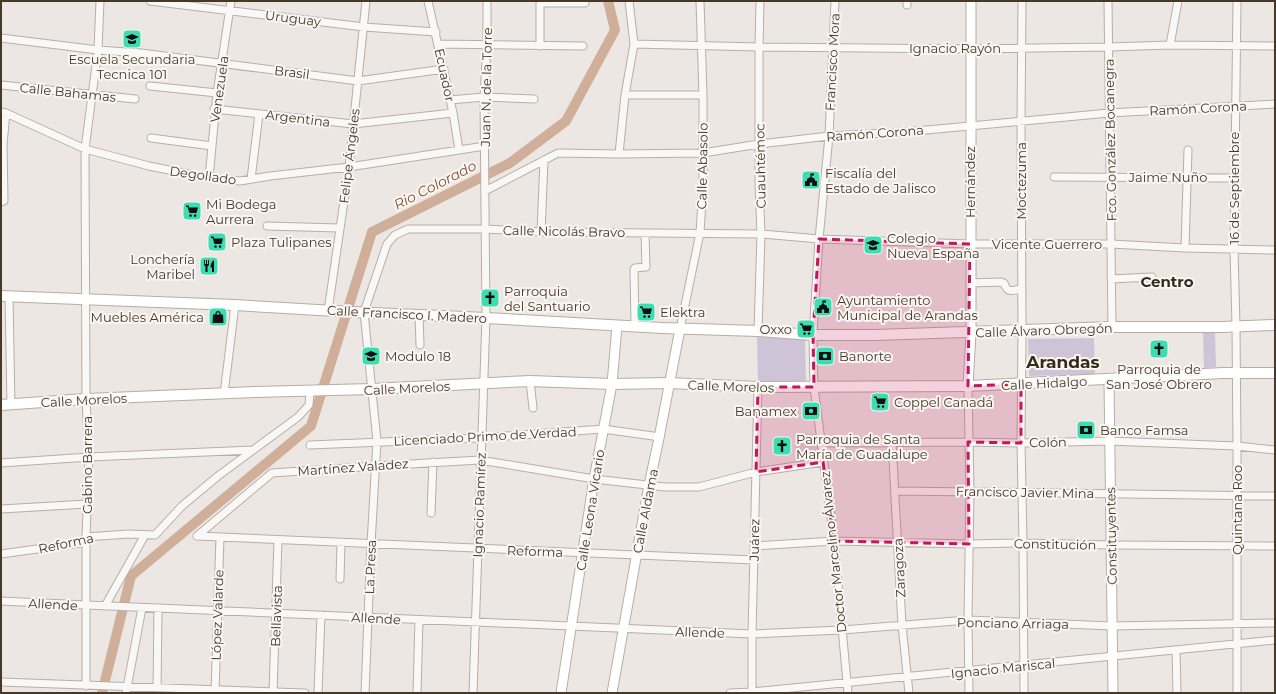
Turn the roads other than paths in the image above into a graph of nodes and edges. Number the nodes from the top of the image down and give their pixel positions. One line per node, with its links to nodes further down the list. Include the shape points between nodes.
1 (100, 1): 36 (street, Gabino Barrera)
2 (150, 1): 18 (street, Uruguay)
3 (231, 1): 18 (street, Venezuela)
4 (366, 1): 19 (street, Felipe Ángeles)
5 (428, 1): 20 (street, Ecuador)
6 (487, 1): 27 (street, Juan N. de la Torre)
7 (629, 1): 23 (street)
8 (700, 1): 24 (street, Calle Abasolo)
9 (760, 1): 31 (street, Cuauhtémoc)
10 (835, 1): 32 (street, Francisco Mora)
11 (971, 1): 33 (main road, Hernández)
12 (1022, 1): 34 (street, Moctezuma)
13 (1108, 1): 35 (street, Fco. González Bocanegra)
14 (1178, 1): 25 (street)
15 (1237, 1): 26 (street, 16 de Septiembre)
16 (540, 2): 17 (street); 28 (street)
17 (585, 3)
18 (230, 11): 19 (street, Uruguay); 37 (street, Venezuela)
19 (364, 27): 20 (street, Uruguay); 39 (street, Felipe Ángeles)
20 (436, 32): 22 (street, Ecuador)
21 (1, 38): 36 (street, Brasil)
22 (439, 44): 27 (street); 38 (street, Ecuador)
23 (634, 44): 24 (street, Ignacio Rayón); 44 (street)
24 (701, 45): 31 (street, Ignacio Rayón); 45 (street, Calle Abasolo)
25 (1170, 45): 26 (street, Ignacio Rayón); 35 (street, Ignacio Rayón)
26 (1236, 45): 30 (street, Ignacio Rayón); 51 (street, 16 de Septiembre)
27 (487, 46): 28 (street); 46 (street, Juan N. de la Torre)
28 (540, 46): 29 (street)
29 (583, 46)
30 (1275, 46)
31 (759, 47): 32 (street, Ignacio Rayón); 63 (street, Cuauhtémoc)
32 (833, 47): 33 (street, Ignacio Rayón); 60 (street, Francisco Mora)
33 (970, 48): 34 (street, Ignacio Rayón); 59 (main road, Hernández)
34 (1022, 48): 35 (street, Ignacio Rayón); 57 (street, Moctezuma)
35 (1108, 48): 55 (street, Fco. González Bocanegra)
36 (98, 50): 37 (street, Brasil); 43 (street, Gabino Barrera)
37 (222, 64): 39 (street, Brasil); 42 (street, Venezuela)
38 (444, 69): 39 (street, Brasil); 49 (street, Ecuador)
39 (358, 81): 58 (street, Felipe Ángeles)
40 (1, 85): 43 (street, Calle Bahamas)
41 (150, 86): 42 (street)
42 (216, 93): 52 (street, Venezuela)
43 (92, 95): 47 (street, Calle Bahamas); 66 (street, Gabino Barrera)
44 (625, 95): 45 (street); 70 (street)
45 (703, 95): 69 (street, Calle Abasolo)
46 (484, 97): 48 (street); 49 (street); 65 (street, Juan N. de la Torre)
47 (135, 99)
48 (534, 99)
49 (450, 100): 54 (street, Ecuador)
50 (1275, 104): 51 (street, Ramón Corona)
51 (1235, 106): 55 (street, Ramón Corona); 77 (street, 16 de Septiembre)
52 (214, 109): 56 (street, Argentina); 64 (street, Venezuela)
53 (3, 112): 62 (street); 66 (street, Degollado)
54 (453, 112): 58 (street, Argentina); 67 (street, Ecuador)
55 (1109, 113): 57 (street, Ramón Corona); 74 (street, Fco. González Bocanegra)
56 (259, 114): 58 (street, Argentina); 78 (street)
57 (1021, 121): 59 (street, Ramón Corona); 91 (street, Moctezuma)
58 (353, 124): 72 (street, Felipe Ángeles)
59 (970, 126): 60 (street, Ramón Corona); 89 (main road, Hernández)
60 (829, 136): 63 (street, Ramón Corona); 88 (street, Francisco Mora)
61 (151, 138): 64 (street)
62 (2, 144): 80 (street, via 4,201)
63 (759, 144): 69 (street, Ramón Corona); 87 (street, Cuauhtémoc)
64 (212, 146): 75 (street, Venezuela)
65 (485, 146): 67 (street, Degollado); 79 (street, Juan N. de la Torre)
66 (85, 149): 75 (street, Degollado); 100 (street, Gabino Barrera)
67 (459, 150): 72 (street, Degollado)
68 (1188, 150): 76 (street)
69 (703, 153): 70 (street, Ramón Corona); 86 (street, Calle Abasolo)
70 (619, 154): 71 (street, Ramón Corona, via 558,153)
71 (544, 160): 79 (street, Ramón Corona); 84 (street)
72 (349, 167): 78 (street, Degollado); 82 (street, Felipe Ángeles)
73 (1054, 177): 74 (street, Jaime Nuño)
74 (1110, 177): 76 (street, Jaime Nuño); 90 (street, Fco. González Bocanegra)
75 (208, 178): 78 (street, Degollado, via 240,181)
76 (1187, 178): 77 (street, Jaime Nuño); 92 (street)
77 (1234, 178): 93 (street, 16 de Septiembre)
78 (251, 179)
79 (484, 188): 83 (street, Juan N. de la Torre)
80 (1, 202)
81 (267, 226): 82 (street)
82 (339, 228): 102 (street, Felipe Ángeles)
83 (485, 229): 84 (street, Calle Nicolás Bravo); 103 (street, Calle Nicolás Bravo, via 408,229 395,235 387,244); 105 (street, Juan N. de la Torre)
84 (541, 232): 85 (street, Calle Nicolás Bravo)
85 (645, 233): 86 (street, Calle Nicolás Bravo); 108 (street, via 646,267 634,269)
86 (700, 233): 87 (street, Calle Nicolás Bravo); 111 (street, Calle Abasolo)
87 (761, 234): 88 (street, Calle Nicolás Bravo); 112 (street, Cuauhtémoc)
88 (819, 238): 89 (street, Vicente Guerrero); 115 (street, Francisco Mora)
89 (970, 244): 91 (street, Vicente Guerrero); 97 (main road, Hernández)
90 (1111, 244): 91 (street, Vicente Guerrero); 92 (street, Vicente Guerrero); 96 (street, Fco. González Bocanegra)
91 (1022, 245): 98 (street, Moctezuma)
92 (1185, 248): 93 (street, Vicente Guerrero)
93 (1234, 249): 94 (street, Vicente Guerrero); 109 (street, 16 de Septiembre)
94 (1275, 250)
95 (1152, 278): 96 (street)
96 (1111, 279): 110 (street, Fco. González Bocanegra)
97 (970, 283): 98 (street, via 1001,282 1008,291); 114 (main road, Hernández)
98 (1022, 289): 113 (street, Moctezuma)
99 (5, 296): 100 (main road, Calle Francisco I. Madero); 132 (street)
100 (86, 299): 101 (main road, Calle Francisco I. Madero); 131 (street, Gabino Barrera)
101 (235, 305): 102 (main road, Calle Francisco I. Madero); 130 (street)
102 (330, 311): 103 (main road, Calle Francisco I. Madero)
103 (364, 312): 104 (main road, Calle Francisco I. Madero); 128 (street, La Presa)
104 (419, 315): 105 (main road, Calle Francisco I. Madero); 116 (street)
105 (486, 318): 107 (main road, Calle Francisco I. Madero); 121 (street, Ignacio Ramírez)
106 (1275, 325): 109 (main road, Calle Álvaro Obregón)
107 (617, 326): 108 (main road, Calle Francisco I. Madero); 122 (main road, Calle Leona Vicario)
108 (635, 326): 111 (main road, Calle Francisco I. Madero)
109 (1236, 326): 110 (main road, Calle Álvaro Obregón); 117 (street, Quintana Roo)
110 (1112, 328): 113 (main road, Calle Álvaro Obregón)
111 (680, 329): 112 (main road, Calle Francisco I. Madero); 123 (main road, Calle Aldama)
112 (758, 331): 115 (main road, Calle Francisco I. Madero)
113 (1022, 331): 114 (main road, Calle Álvaro Obregón); 124 (street, Moctezuma)
114 (971, 333): 115 (main road, Calle Álvaro Obregón); 125 (main road, Hernández)
115 (813, 335): 126 (street, Francisco Mora)
116 (420, 345)
117 (1236, 373): 118 (main road, Calle Hidalgo); 119 (main road, Calle Hidalgo); 144 (street, Quintana Roo)
118 (1275, 373)
119 (1109, 380): 124 (main road, Calle Hidalgo); 138 (main road, Constituyentes)
120 (530, 381): 121 (main road, Calle Morelos); 122 (main road, Calle Morelos); 133 (street)
121 (483, 384): 128 (main road, Calle Morelos); 136 (street, Ignacio Ramírez)
122 (612, 384): 123 (main road, Calle Morelos); 134 (main road, Calle Leona Vicario)
123 (669, 384): 127 (main road, Calle Morelos); 135 (main road, Calle Aldama)
124 (1021, 384): 125 (main road, Calle Hidalgo); 142 (street, Moctezuma)
125 (968, 386): 126 (main road, Calle Hidalgo); 140 (street)
126 (814, 387): 127 (main road, Calle Morelos); 141 (street, Doctor Marcelino Álvarez)
127 (758, 388): 153 (street, Juárez)
128 (372, 389): 129 (main road, Calle Morelos); 137 (street, La Presa)
129 (314, 391): 130 (main road, Calle Morelos); 145 (street, via 309,405 298,417)
130 (224, 394): 131 (main road, Calle Morelos)
131 (86, 399): 132 (main road, Calle Morelos); 147 (street, Gabino Barrera)
132 (6, 405)
133 (533, 408)
134 (603, 429): 135 (street, Licenciado Primo de Verdad); 136 (street, Licenciado Primo de Verdad); 154 (main road, Calle Leona Vicario)
135 (660, 437): 155 (main road, Calle Aldama)
136 (481, 438): 137 (street, Licenciado Primo de Verdad); 148 (street, Ignacio Ramírez)
137 (377, 441): 143 (street, Licenciado Primo de Verdad); 152 (street, La Presa)
138 (1109, 441): 142 (street, Colón); 144 (street, Colón); 159 (main road, Constituyentes)
139 (892, 442): 140 (street, Colón); 141 (street, Colón); 156 (street, Zaragoza)
140 (968, 442): 142 (street, Colón); 157 (street)
141 (821, 443): 150 (street, Doctor Marcelino Álvarez)
142 (1021, 443): 158 (street, Moctezuma)
143 (310, 445)
144 (1237, 446): 146 (street, Colón); 160 (street, Quintana Roo)
145 (253, 450): 147 (street); 165 (street, Reforma, via 182,506 155,534)
146 (1275, 450)
147 (89, 457): 151 (street); 162 (street, Gabino Barrera)
148 (480, 460): 149 (street, Martínez Valadez); 154 (street, Martínez Valadez); 180 (street, Ignacio Ramírez)
149 (433, 462): 152 (street, Martínez Valadez); 164 (street)
150 (823, 462): 153 (street, Martínez Valadez); 170 (street, Doctor Marcelino Álvarez)
151 (1, 463)
152 (376, 466): 166 (street, Martínez Valadez, via 272,473); 174 (street, La Presa)
153 (756, 472): 155 (street, Martínez Valadez, via 698,487); 177 (street, Juárez)
154 (594, 479): 155 (street, Martínez Valadez); 181 (main road, Calle Leona Vicario)
155 (649, 485): 183 (main road, Calle Aldama)
156 (895, 491): 157 (street, Francisco Javier Mina); 172 (street, Zaragoza)
157 (970, 492): 158 (street, Francisco Javier Mina); 175 (street)
158 (1022, 493): 159 (street, Francisco Javier Mina); 173 (street, Moctezuma)
159 (1110, 493): 160 (street, Francisco Javier Mina); 176 (main road, Constituyentes)
160 (1236, 496): 161 (street, Francisco Javier Mina); 178 (street, Quintana Roo)
161 (1275, 496)
162 (87, 504): 163 (street); 167 (street, Gabino Barrera)
163 (1, 509)
164 (431, 513)
165 (145, 535): 167 (street, Reforma); 188 (street)
166 (197, 536): 168 (street, Reforma)
167 (86, 537): 182 (street, Reforma, via 80,543); 187 (street, Gabino Barrera)
168 (220, 537): 169 (street, Reforma); 191 (street, López Valarde)
169 (278, 540): 171 (street, Reforma); 192 (street, Bellavista)
170 (834, 541): 172 (street, Constitución); 177 (street, Constitución); 205 (street, Doctor Marcelino Álvarez)
171 (341, 542): 174 (street, Reforma); 185 (street)
172 (897, 543): 175 (street, Constitución); 201 (street, Zaragoza)
173 (1023, 543): 175 (street, Constitución); 176 (street, Constitución); 198 (street, Moctezuma)
174 (371, 544): 180 (street, Reforma); 194 (street, La Presa)
175 (969, 544): 196 (street)
176 (1111, 545): 178 (street, Constitución); 203 (main road, Constituyentes)
177 (754, 546): 184 (street, Juárez)
178 (1238, 546): 179 (street, Constitución); 200 (street, Quintana Roo)
179 (1275, 546)
180 (478, 548): 181 (street, Reforma); 197 (street, Ignacio Ramírez)
181 (583, 553): 183 (street, Reforma); 202 (main road, Calle Leona Vicario)
182 (1, 554)
183 (636, 555): 184 (street, Reforma); 204 (main road, Calle Aldama)
184 (754, 560): 206 (street, Juárez)
185 (340, 579)
186 (1, 601): 187 (street, Allende)
187 (87, 606): 188 (street, Allende); 216 (street, Gabino Barrera)
188 (107, 606): 189 (street, Allende)
189 (140, 608): 190 (street, Allende); 217 (street)
190 (158, 608): 191 (street, Allende); 218 (street)
191 (218, 611): 192 (street, Allende); 220 (street, López Valarde)
192 (276, 613): 193 (street, Allende); 221 (street, Bellavista)
193 (321, 615): 194 (street, Allende); 223 (street)
194 (368, 617): 195 (street, Allende); 224 (street, La Presa)
195 (419, 620): 197 (street, Allende); 225 (street)
196 (968, 620): 198 (street, Ponciano Arriaga); 201 (street, Ponciano Arriaga); 212 (street)
197 (475, 622): 202 (street, Allende); 226 (street, Ignacio Ramírez)
198 (1023, 622): 203 (street, Ponciano Arriaga); 211 (street, Moctezuma)
199 (1275, 623): 200 (street, Ponciano Arriaga)
200 (1237, 624): 203 (street, Ponciano Arriaga); 208 (street, Quintana Roo)
201 (902, 625): 205 (street, Ponciano Arriaga); 213 (street, Zaragoza)
202 (571, 626): 204 (street, Allende); 227 (main road, Calle Leona Vicario)
203 (1112, 626): 210 (main road, Constituyentes)
204 (624, 628): 206 (street, Allende); 228 (main road, Calle Aldama)
205 (842, 630): 206 (street, Ponciano Arriaga); 215 (street, Doctor Marcelino Álvarez)
206 (752, 634): 230 (street, Juárez)
207 (1275, 640): 208 (street, Ignacio Mariscal)
208 (1237, 643): 209 (street, Ignacio Mariscal); 237 (street, Quintana Roo)
209 (1176, 650): 210 (street, Ignacio Mariscal); 236 (street)
210 (1112, 656): 211 (street, Ignacio Mariscal); 235 (main road, Constituyentes)
211 (1024, 666): 212 (street, Ignacio Mariscal); 234 (street, Moctezuma)
212 (969, 671): 213 (street, Ignacio Mariscal); 233 (street)
213 (907, 678): 215 (street, Ignacio Mariscal); 232 (street, Zaragoza)
214 (1, 682): 216 (street)
215 (847, 683): 219 (street, Ignacio Mariscal); 231 (street, Doctor Marcelino Álvarez)
216 (89, 686): 217 (street)
217 (125, 689): 218 (street)
218 (157, 690): 220 (street)
219 (798, 690): 230 (street, Ignacio Mariscal)
220 (215, 691): 221 (street)
221 (273, 692): 222 (street)
222 (305, 693)
223 (318, 693)
224 (365, 693)
225 (417, 693)
226 (473, 693)
227 (561, 693)
228 (612, 693)
229 (730, 693): 230 (street, Ignacio Mariscal)
230 (752, 693)
231 (848, 693)
232 (909, 693)
233 (969, 693)
234 (1024, 693)
235 (1112, 693)
236 (1177, 693)
237 (1237, 693)

